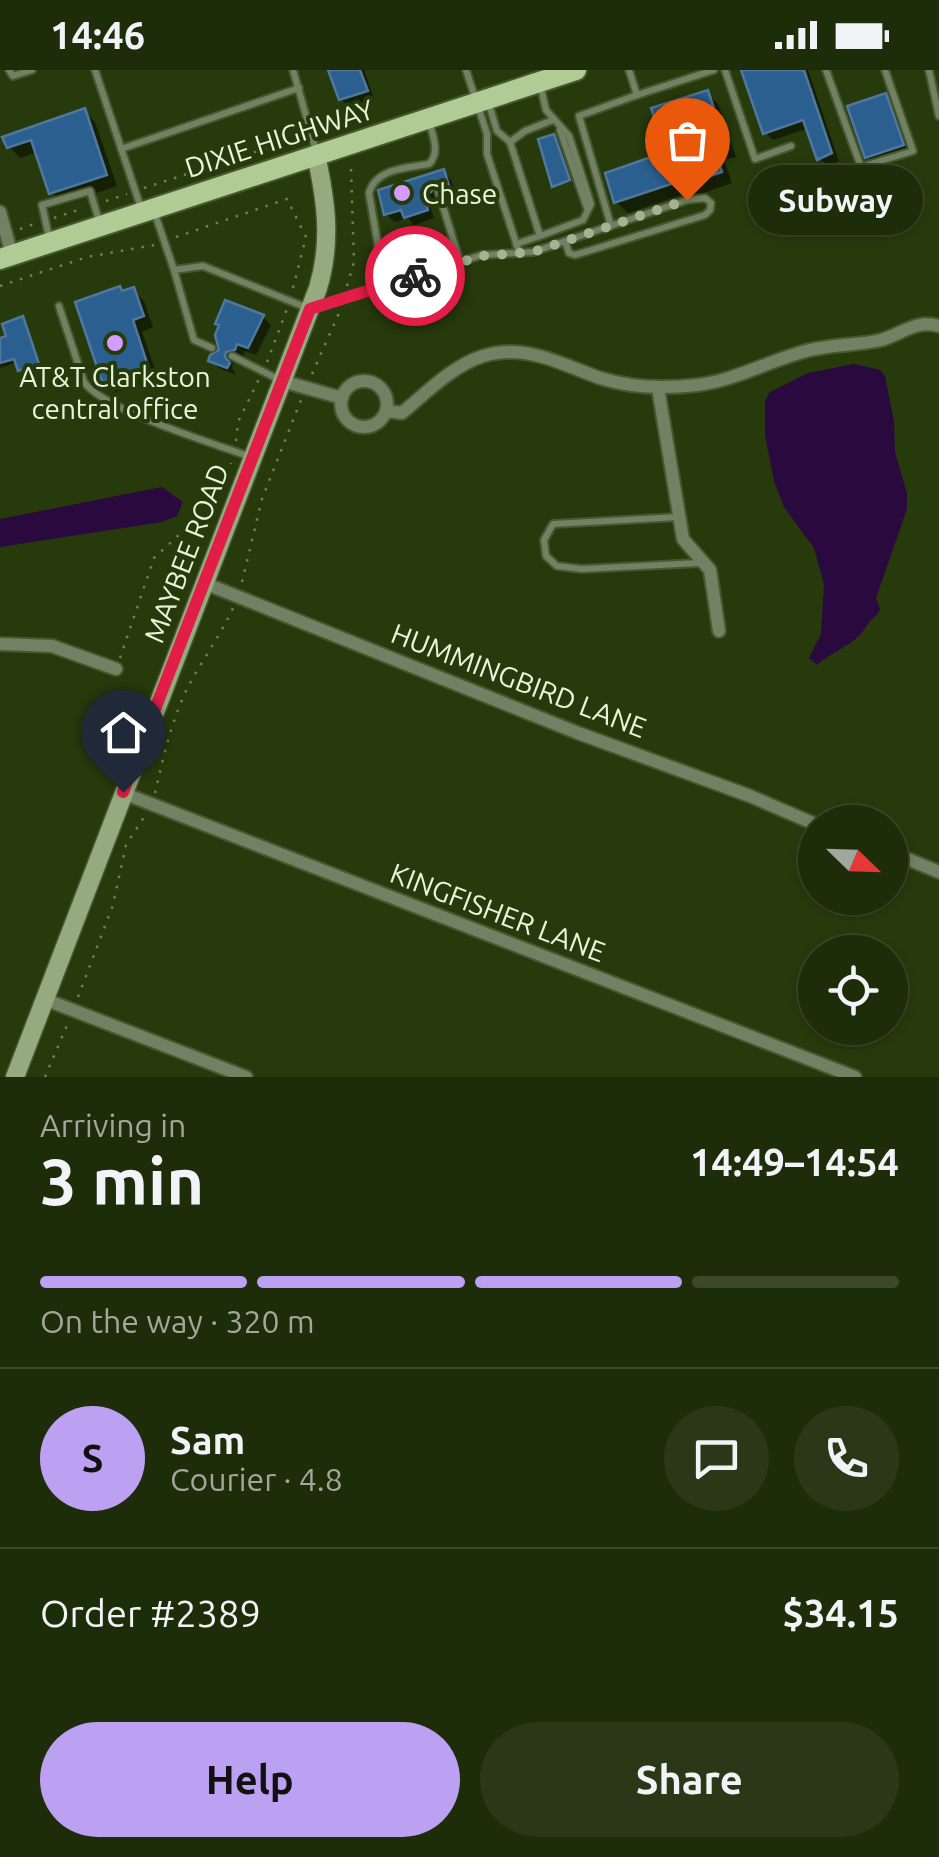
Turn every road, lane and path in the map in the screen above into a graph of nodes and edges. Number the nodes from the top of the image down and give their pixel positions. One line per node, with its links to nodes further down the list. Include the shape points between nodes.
1 (8, 70): 2 (lane, via 14,76)
2 (32, 70)
3 (94, 70): 23 (lane)
4 (293, 70): 14 (lane)
5 (466, 70): 16 (lane)
6 (576, 70): 13 (main road, DIXIE HIGHWAY)
7 (629, 70): 15 (lane)
8 (714, 70): 15 (lane)
9 (725, 70): 22 (lane, via 755,159)
10 (826, 70): 11 (lane, via 861,167 913,151)
11 (885, 70)
12 (930, 70): 17 (lane)
13 (539, 82): 16 (main road, DIXIE HIGHWAY); 19 (lane)
14 (298, 88): 23 (lane); 24 (lane)
15 (638, 95): 38 (lane, via 579,116)
16 (482, 101): 18 (main road, DIXIE HIGHWAY); 21 (lane); 44 (lane, via 487,154)
17 (939, 116)
18 (428, 118): 24 (main road, DIXIE HIGHWAY); 25 (lane, via 436,151)
19 (552, 120): 21 (lane); 40 (lane, via 570,136 590,199 583,220)
20 (292, 140): 31 (path)
21 (510, 142): 40 (lane)
22 (791, 146)
23 (121, 149): 31 (lane)
24 (316, 154): 34 (main road, DIXIE HIGHWAY); 52 (main road, MAYBEE ROAD, via 328,226 324,269)
25 (428, 164): 27 (lane); 49 (lane, via 372,184 369,205)
26 (350, 168): 28 (path)
27 (432, 173)
28 (352, 184): 29 (path); 50 (path, via 354,262)
29 (339, 186)
30 (438, 190): 46 (lane)
31 (136, 191): 33 (path); 34 (lane)
32 (287, 199): 41 (path)
33 (94, 204): 36 (path); 36 (lane, via 90,191 42,206); 37 (lane)
34 (147, 210): 37 (main road, DIXIE HIGHWAY); 41 (lane)
35 (0, 212): 39 (street)
36 (46, 221): 39 (path); 43 (lane)
37 (100, 226): 43 (main road, DIXIE HIGHWAY)
38 (611, 226): 42 (lane); 42 (lane, via 687,200 712,203 704,215 575,255)
39 (6, 233): 45 (street)
40 (540, 236): 44 (lane)
41 (164, 241): 47 (lane); 48 (path)
42 (565, 241): 44 (lane, via 533,252)
43 (51, 242): 45 (main road, DIXIE HIGHWAY)
44 (518, 248): 46 (lane)
45 (6, 257)
46 (460, 262): 49 (lane)
47 (174, 270): 52 (lane, via 203,266); 54 (lane, via 194,340)
48 (0, 286)
49 (385, 286): 50 (lane)
50 (343, 299): 52 (lane); 57 (path)
51 (59, 306): 61 (lane, via 90,391)
52 (310, 309): 56 (main road, MAYBEE ROAD)
53 (939, 326): 58 (street, via 922,324 881,340 800,352 703,384)
54 (212, 348)
55 (232, 356): 56 (lane)
56 (282, 381): 57 (street); 61 (main road, MAYBEE ROAD)
57 (306, 387): 59 (street); 65 (path, via 262,499)
58 (658, 388): 60 (street, via 507,352 454,370 402,413); 62 (street)
59 (342, 398): 60 (street, via 344,416 358,427 376,425); 60 (street, via 353,384 371,382 385,393)
60 (387, 411)
61 (252, 457): 64 (main road, MAYBEE ROAD)
62 (679, 517): 63 (street, via 684,539); 63 (lane, via 553,524 544,540 546,556 557,566 582,569)
63 (704, 562): 66 (street)
64 (204, 582): 65 (street, HUMMINGBIRD LANE); 69 (main road, MAYBEE ROAD)
65 (238, 596): 70 (path, via 188,686); 71 (street, HUMMINGBIRD LANE)
66 (719, 631)
67 (0, 644): 68 (street, via 52,646)
68 (116, 669)
69 (123, 792): 70 (street, KINGFISHER LANE); 74 (main road, MAYBEE ROAD)
70 (152, 804): 75 (path, via 126,845 113,905); 79 (street, KINGFISHER LANE)
71 (798, 817)
72 (908, 859): 73 (street)
73 (939, 872)
74 (44, 999): 75 (street); 76 (main road, MAYBEE ROAD)
75 (73, 1010): 77 (path); 78 (street)
76 (14, 1077)
77 (45, 1077)
78 (246, 1077)
79 (855, 1077)

